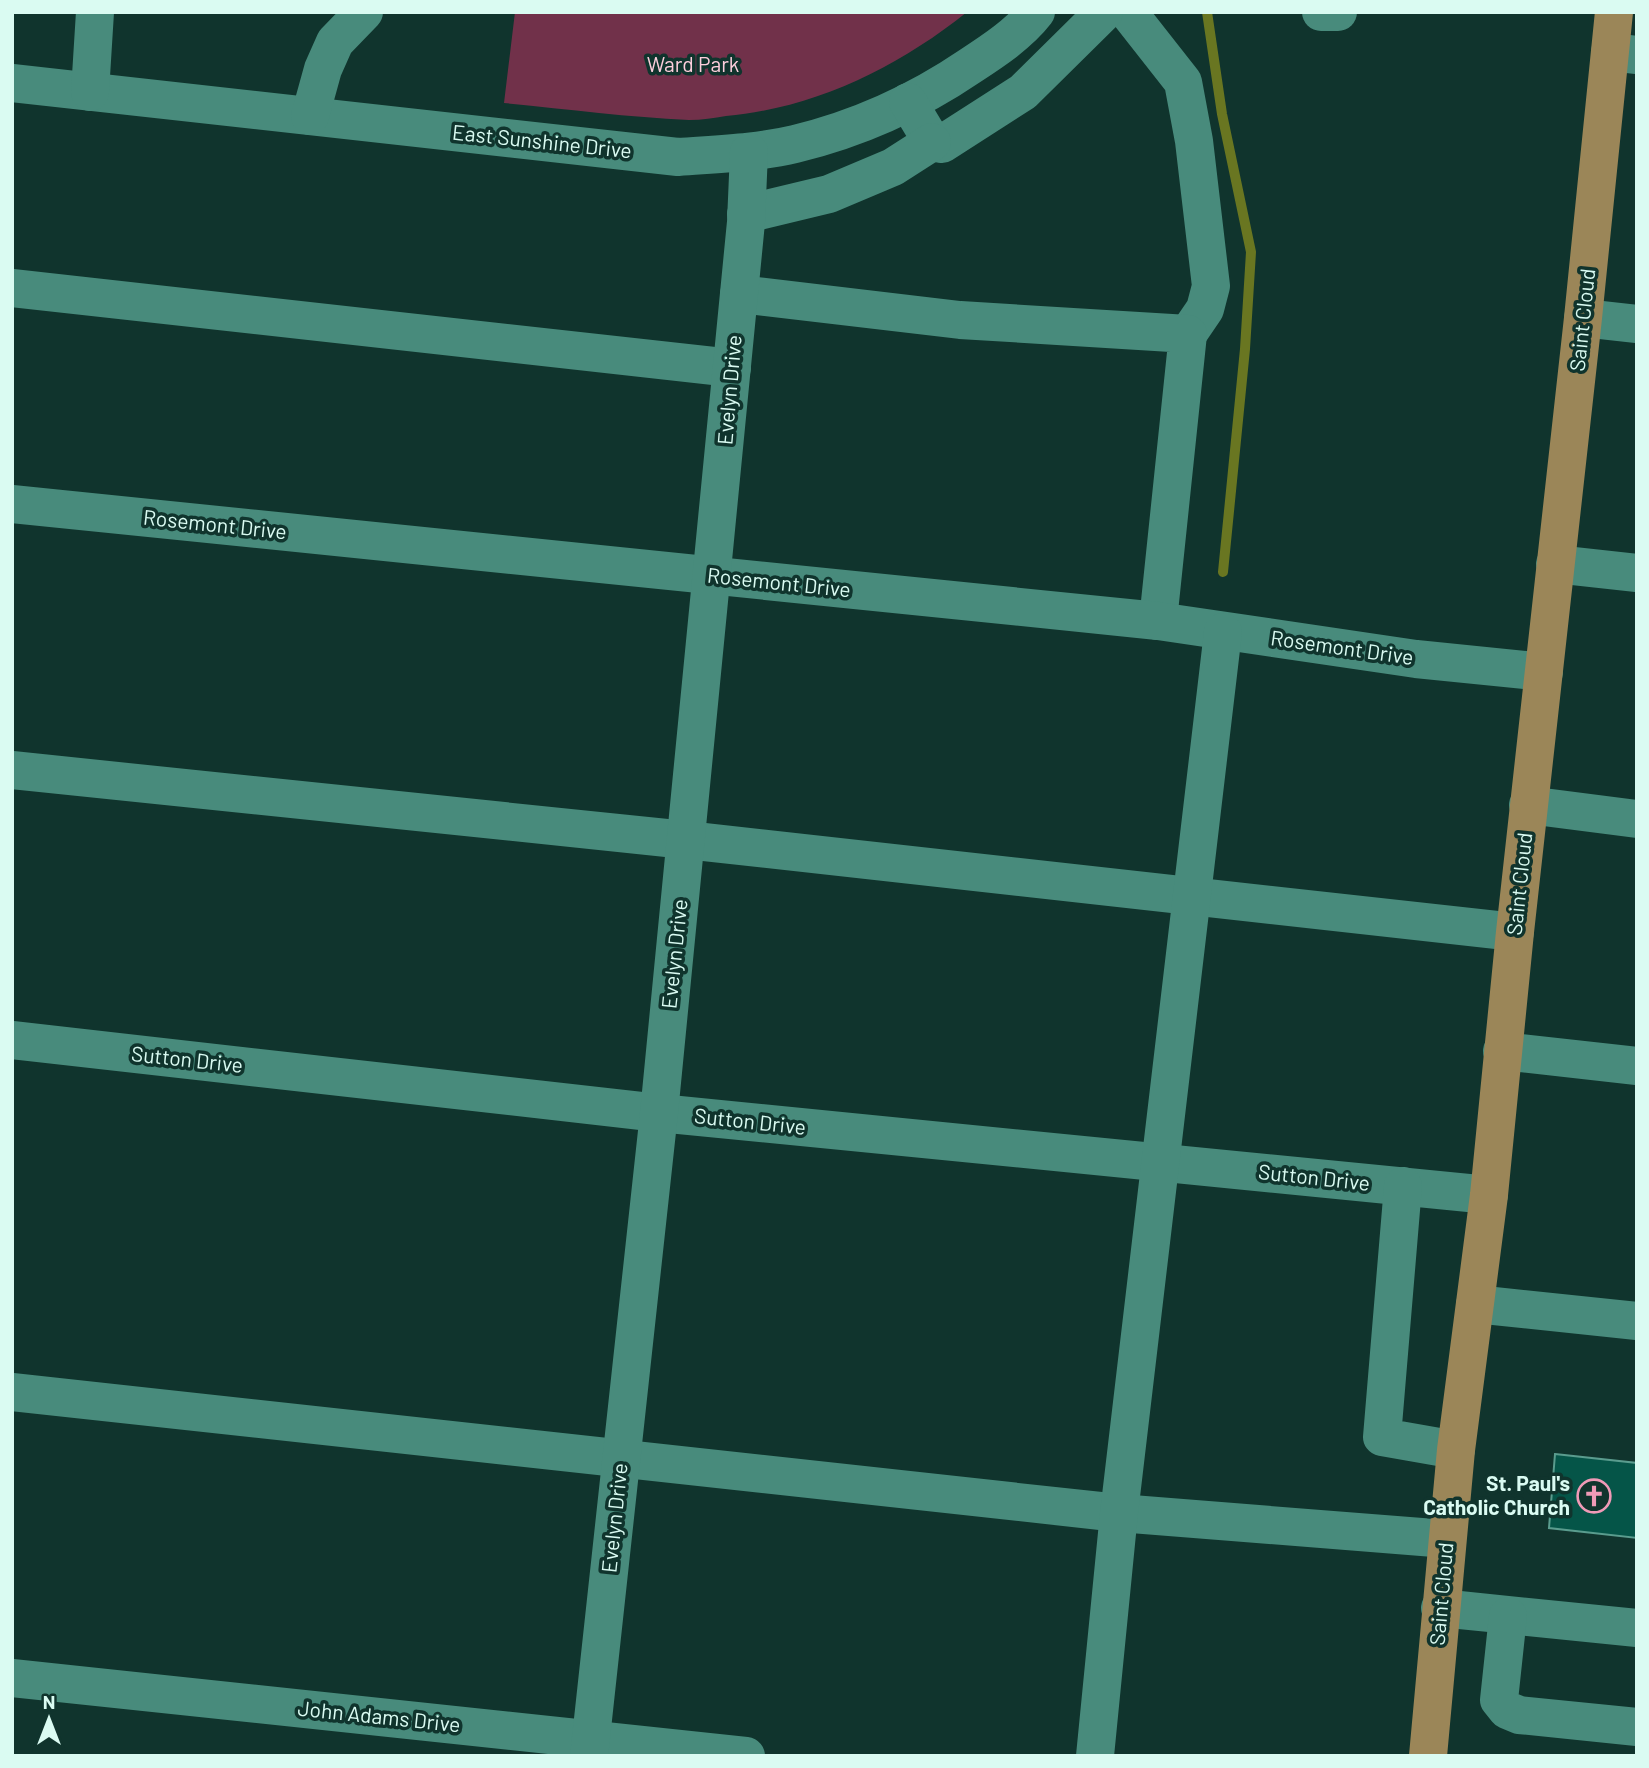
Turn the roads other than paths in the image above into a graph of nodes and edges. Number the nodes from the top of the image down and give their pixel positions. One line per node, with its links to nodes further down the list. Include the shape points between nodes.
1 (95, 12): 11 (street)
2 (364, 12): 13 (street, via 335,42)
3 (1036, 12): 12 (street, East Sunshine Drive, via 990,53)
4 (1104, 12): 14 (street, via 1023,92 942,144)
5 (1128, 12): 21 (street, via 1183,82 1194,141 1211,286 1205,309)
6 (1321, 12): 7 (street)
7 (1338, 12)
8 (1614, 12): 9 (main road, Saint Cloud)
9 (1623, 53): 19 (main road, Saint Cloud)
10 (12, 83): 11 (street, East Sunshine Drive)
11 (90, 92): 13 (street, East Sunshine Drive)
12 (908, 102): 14 (street); 15 (street, East Sunshine Drive, via 846,129)
13 (310, 116): 15 (street, East Sunshine Drive, via 678,157)
14 (932, 142): 16 (street, via 893,167 829,194)
15 (749, 152): 16 (street, Evelyn Drive)
16 (746, 214): 18 (street, Evelyn Drive)
17 (12, 288): 22 (street)
18 (738, 294): 21 (street, via 960,320); 22 (street, Evelyn Drive)
19 (1583, 318): 20 (street); 24 (main road, Saint Cloud)
20 (1637, 324)
21 (1188, 334): 27 (street)
22 (732, 368): 26 (street, Evelyn Drive)
23 (12, 504): 26 (street, Rosemont Drive)
24 (1555, 564): 25 (street); 29 (main road, Saint Cloud)
25 (1637, 573)
26 (712, 576): 27 (street, Rosemont Drive); 33 (street, Evelyn Drive)
27 (1158, 621): 28 (street, Rosemont Drive)
28 (1223, 632): 29 (street, Rosemont Drive); 34 (street)
29 (1544, 672): 31 (main road, Saint Cloud)
30 (12, 770): 33 (street)
31 (1528, 805): 32 (street); 35 (main road, Saint Cloud)
32 (1637, 819)
33 (686, 840): 34 (street); 39 (street, Evelyn Drive)
34 (1192, 895): 35 (street); 40 (street)
35 (1515, 932): 37 (main road, Saint Cloud)
36 (12, 1040): 39 (street, Sutton Drive)
37 (1502, 1051): 38 (street); 42 (main road, Saint Cloud)
38 (1637, 1066)
39 (659, 1112): 40 (street, Sutton Drive); 47 (street, Evelyn Drive)
40 (1162, 1163): 41 (street, Sutton Drive); 48 (street)
41 (1403, 1186): 42 (street, Sutton Drive); 46 (street, via 1382,1437)
42 (1489, 1195): 43 (main road, Saint Cloud)
43 (1475, 1304): 44 (street); 46 (main road, Saint Cloud)
44 (1637, 1321)
45 (12, 1392): 47 (street)
46 (1456, 1450): 49 (main road, Saint Cloud)
47 (621, 1458): 48 (street); 55 (street, Evelyn Drive)
48 (1119, 1513): 49 (street); 57 (street)
49 (1447, 1539): 50 (main road, Saint Cloud)
50 (1440, 1608): 51 (street); 58 (main road, Saint Cloud)
51 (1508, 1616): 52 (street); 54 (street, via 1500,1700 1507,1710)
52 (1637, 1629)
53 (12, 1678): 55 (street, John Adams Drive)
54 (1637, 1727)
55 (590, 1748): 56 (street, John Adams Drive)
56 (746, 1756)
57 (1095, 1756)
58 (1428, 1756)

